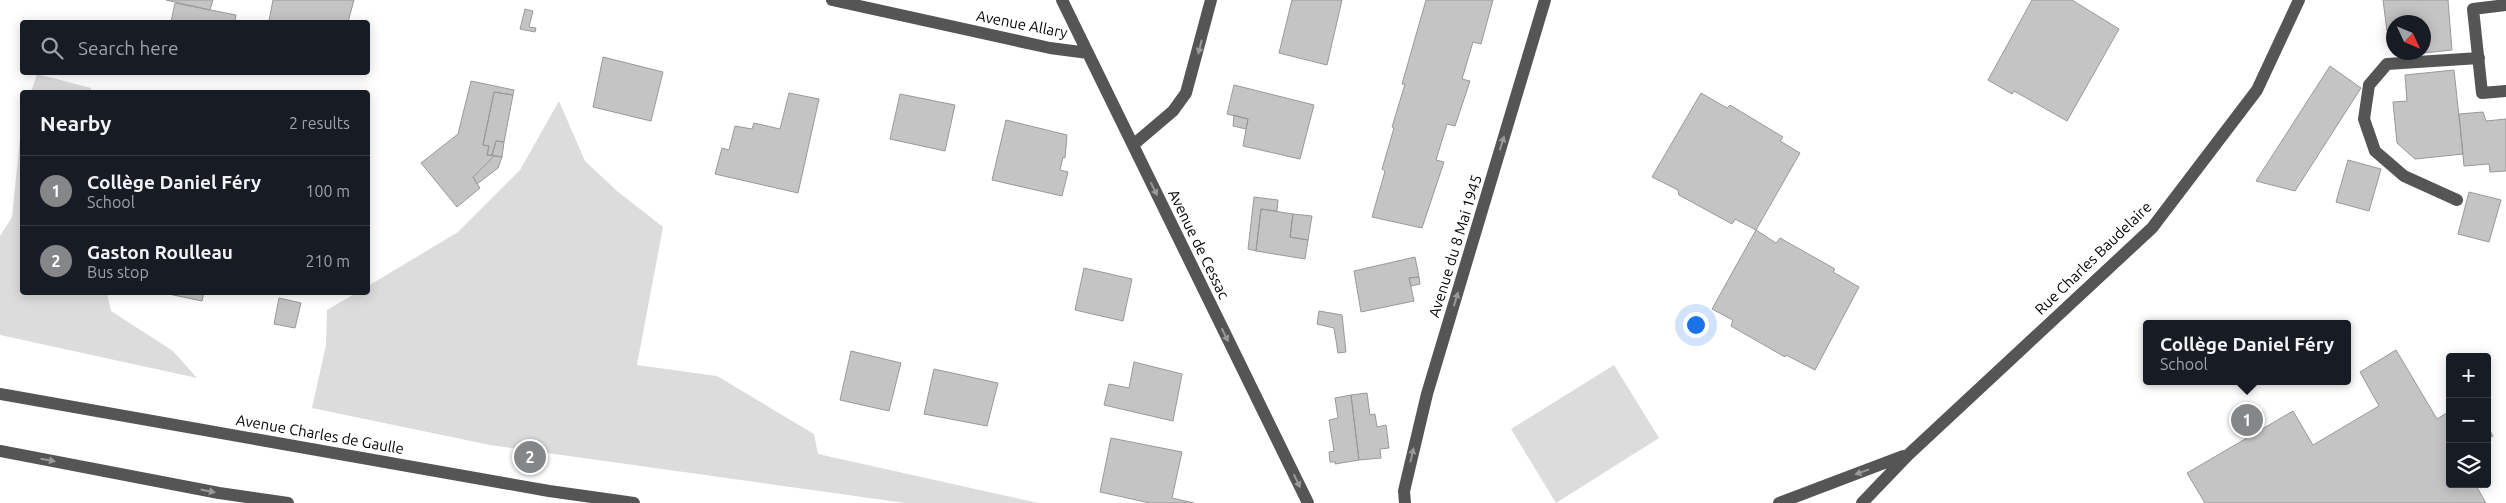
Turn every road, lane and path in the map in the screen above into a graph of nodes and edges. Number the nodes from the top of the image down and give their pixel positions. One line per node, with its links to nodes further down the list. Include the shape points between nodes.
1 (832, 0): 8 (street, Avenue Allary, via 1050,48)
2 (1062, 0): 8 (street, Avenue de Cessac)
3 (1211, 0): 11 (street, one-way to 11, via 1186,93 1173,111)
4 (1545, 0): 19 (street, Avenue du 8 Mai 1945, one-way to 4, via 1404,491 1427,394)
5 (2299, 0): 15 (street, Rue Charles Baudelaire, via 2257,90 2152,228)
6 (2486, 4): 7 (street); 9 (street, via 2473,9)
7 (2506, 5)
8 (1088, 53): 11 (street, Avenue de Cessac)
9 (2478, 58): 10 (street, via 2482,93); 12 (street, via 2387,64 2369,85 2364,119 2375,150 2404,176)
10 (2506, 91)
11 (1133, 145): 18 (street, Avenue de Cessac, one-way to 18)
12 (2457, 200)
13 (0, 394): 17 (street, Avenue Charles de Gaulle, via 549,491)
14 (0, 451): 16 (street, one-way to 16)
15 (1908, 455): 20 (street, one-way to 20); 21 (street, Rue Charles Baudelaire)
16 (288, 503)
17 (634, 503)
18 (1308, 503)
19 (1405, 503)
20 (1779, 503)
21 (1862, 503)

